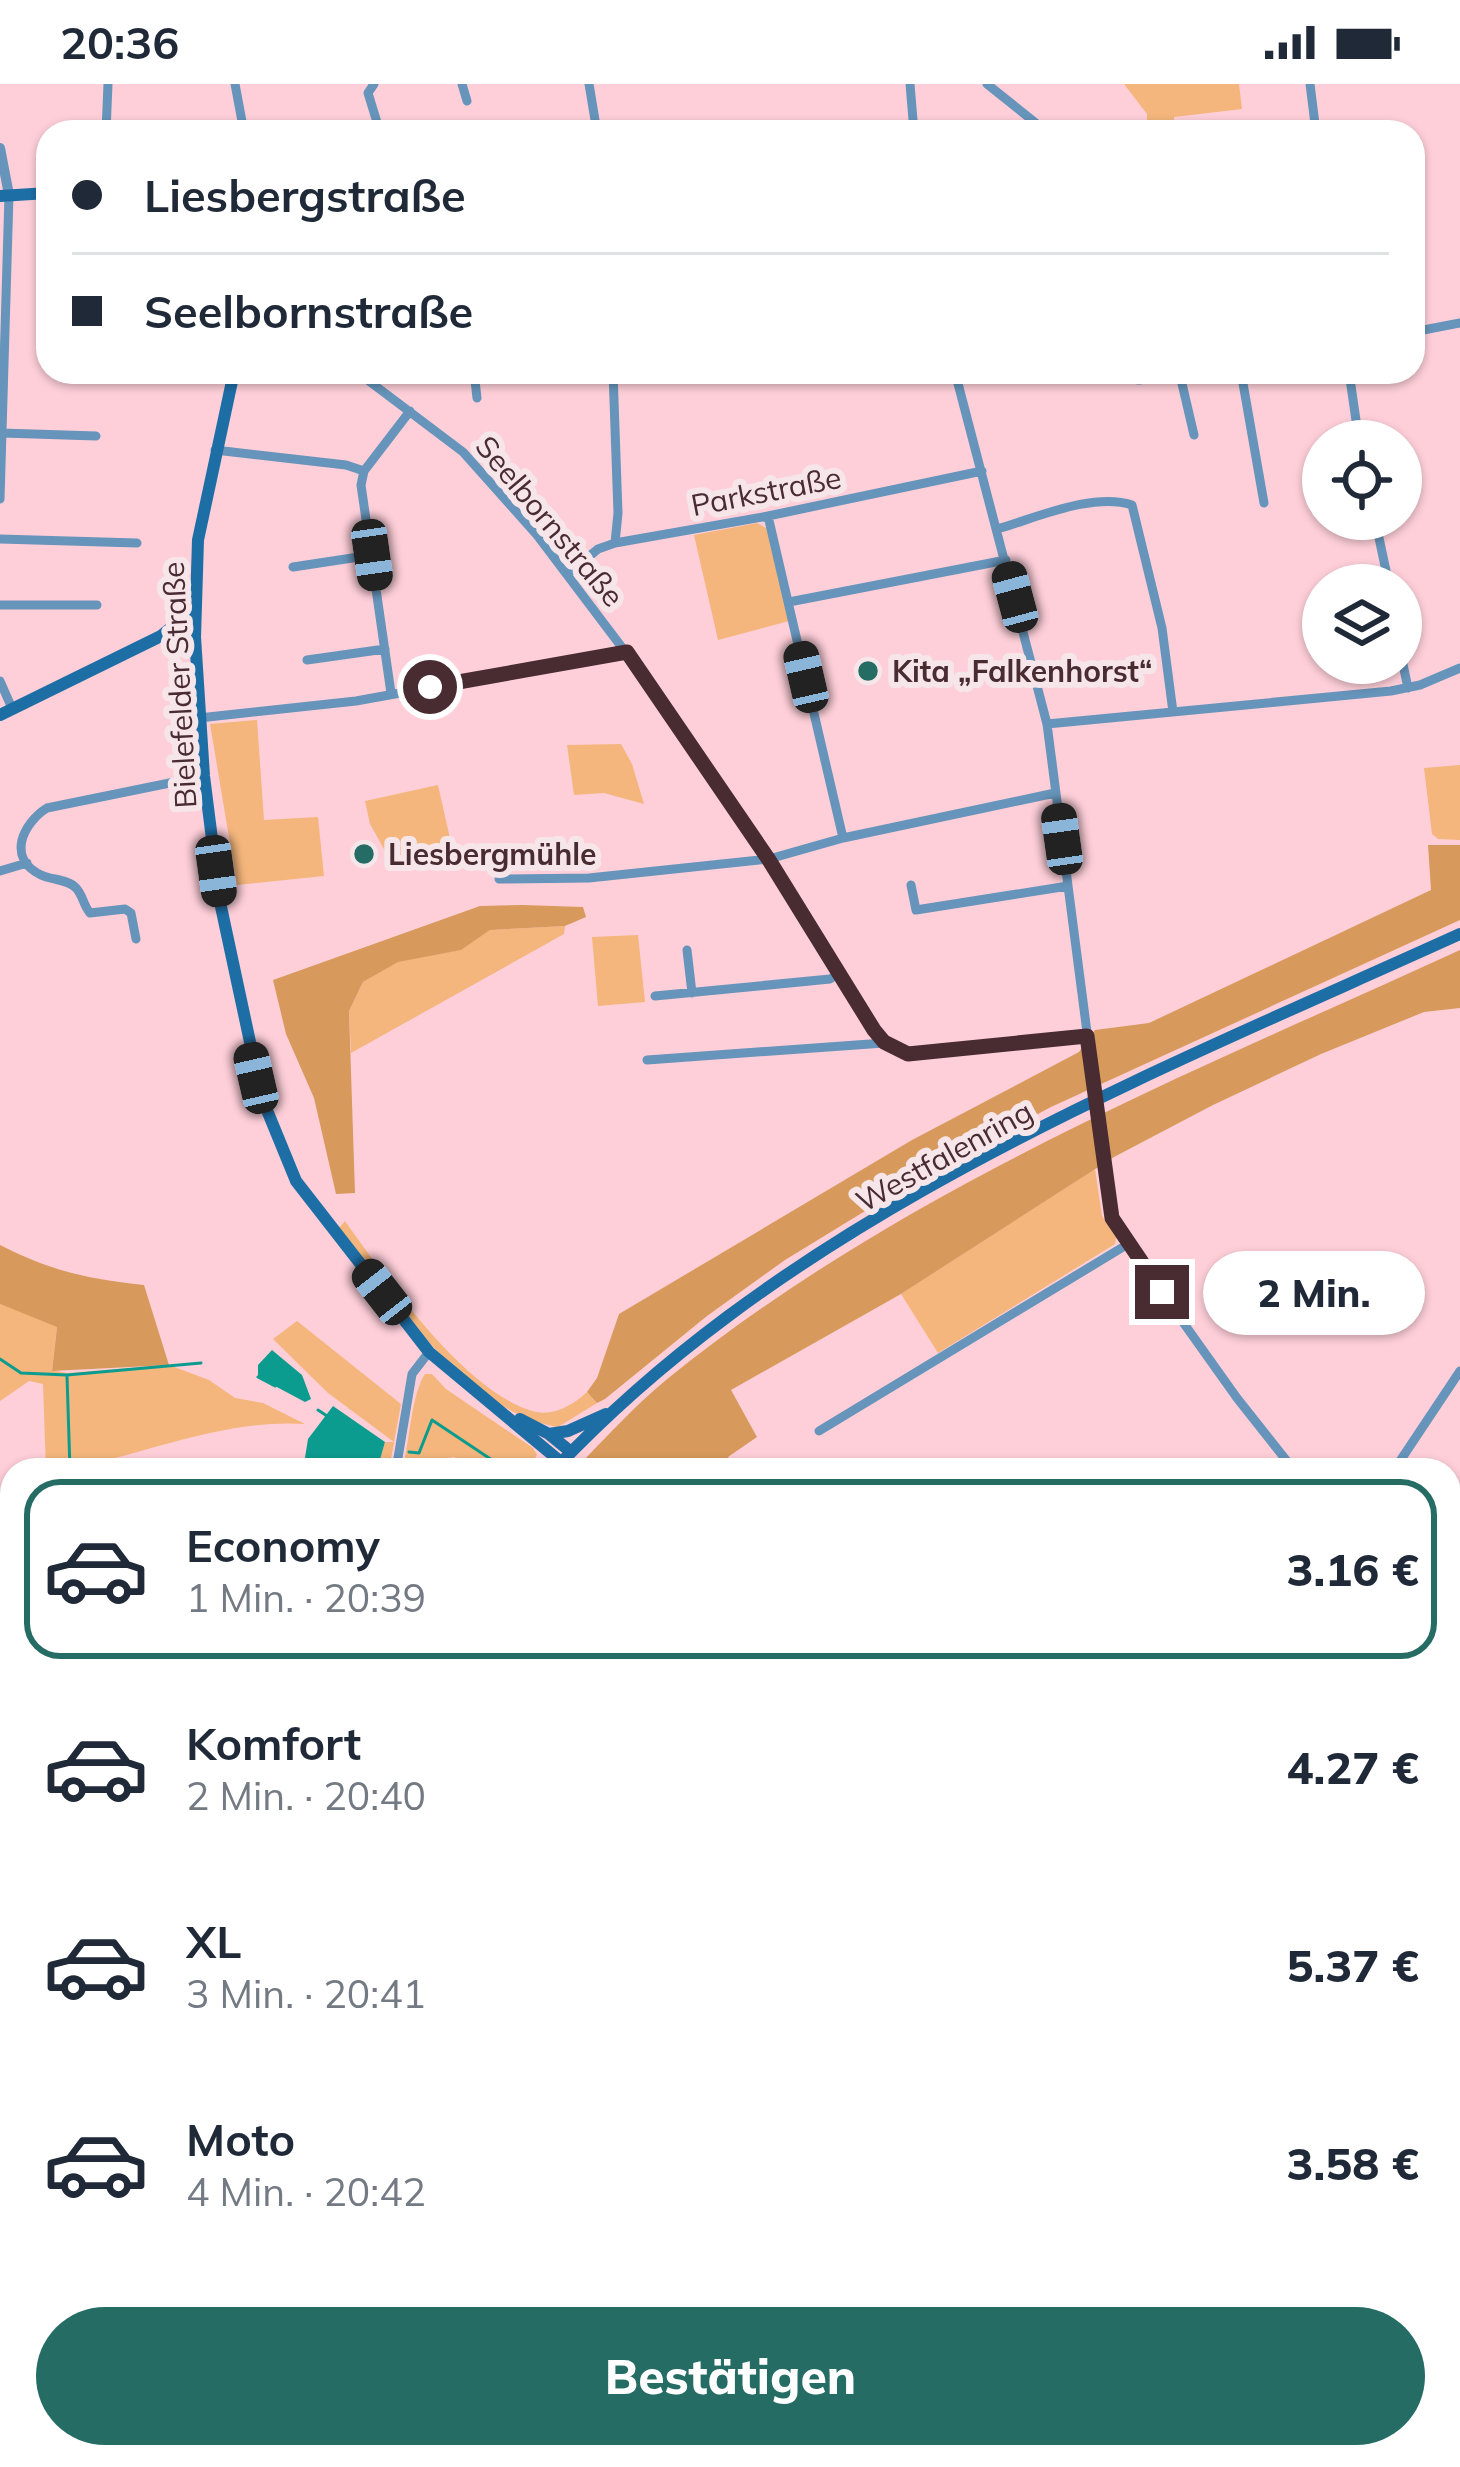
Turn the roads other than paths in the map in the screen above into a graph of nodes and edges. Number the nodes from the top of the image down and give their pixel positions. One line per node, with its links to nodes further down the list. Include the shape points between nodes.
1 (108, 84): 10 (street)
2 (235, 84): 11 (street)
3 (461, 84): 9 (street)
4 (589, 84): 13 (street)
5 (910, 84): 14 (street)
6 (987, 84): 15 (street)
7 (1310, 84): 16 (street)
8 (371, 89): 12 (street)
9 (467, 101)
10 (106, 120)
11 (242, 120)
12 (377, 120)
13 (595, 120)
14 (913, 120)
15 (1032, 120)
16 (1314, 120)
17 (0, 148): 19 (street)
18 (36, 194): 19 (main road)
19 (4, 195): 20 (street)
20 (3, 261): 34 (street)
21 (1460, 323): 22 (street)
22 (1425, 330)
23 (231, 384): 38 (main road, Bielefelder Straße)
24 (373, 384): 32 (street, Seelbornstraße)
25 (475, 384): 31 (street)
26 (613, 384): 47 (street)
27 (958, 384): 40 (street)
28 (1182, 384): 35 (street)
29 (1243, 384): 42 (street)
30 (1351, 384): 33 (street)
31 (477, 398)
32 (410, 411): 39 (street); 51 (street, Seelbornstraße, via 463,452)
33 (1356, 420)
34 (2, 434): 36 (street); 37 (street)
35 (1194, 435)
36 (96, 436)
37 (1, 450): 41 (street)
38 (214, 450): 39 (street); 55 (main road, Bielefelder Straße)
39 (364, 471): 48 (street)
40 (982, 471): 43 (street, Parkstraße); 44 (street)
41 (0, 499)
42 (1264, 503)
43 (768, 516): 47 (street, Parkstraße); 52 (street)
44 (997, 529): 49 (street); 67 (street, via 1085,506 1132,505)
45 (0, 539): 46 (street)
46 (137, 543)
47 (615, 543): 51 (street, Parkstraße)
48 (372, 555): 50 (street); 58 (street)
49 (1006, 560): 52 (street); 69 (street)
50 (292, 567)
51 (568, 574): 59 (street, Seelbornstraße)
52 (789, 602): 72 (street)
53 (97, 604): 54 (street)
54 (0, 605)
55 (194, 608): 56 (main road); 57 (main road, Bielefelder Straße)
56 (160, 636): 57 (main road); 66 (main road)
57 (194, 637): 68 (main road, Bielefelder Straße)
58 (385, 650): 60 (street); 65 (street)
59 (627, 652): 65 (street); 73 (street, Seelbornstraße)
60 (308, 660)
61 (1460, 668): 64 (street)
62 (0, 681): 66 (street)
63 (1407, 684): 64 (street)
64 (1408, 688): 67 (street)
65 (391, 693): 68 (street)
66 (6, 706)
67 (1173, 712): 69 (street)
68 (199, 718): 70 (main road, Bielefelder Straße)
69 (1047, 724): 71 (street)
70 (204, 776): 74 (street, via 47,808 22,829); 89 (main road, Bielefelder Straße, via 234,981 281,1152)
71 (1055, 793): 72 (street); 78 (street)
72 (843, 838): 73 (street)
73 (769, 860): 76 (street, via 590,878); 82 (street, Seelbornstraße)
74 (27, 863): 75 (street); 80 (street, via 74,885 89,913 130,913)
75 (0, 871)
76 (499, 878)
77 (910, 885): 78 (street, via 916,910)
78 (1068, 886): 85 (street)
79 (1460, 934): 92 (main road, Westfalenring, via 995,1152 754,1299)
80 (136, 939)
81 (687, 950): 83 (street)
82 (838, 974): 83 (street); 86 (street, Seelbornstraße)
83 (692, 993): 84 (street)
84 (655, 996)
85 (1087, 1036): 86 (street, via 908,1054); 88 (street, bridge, via 1112,1218)
86 (884, 1042): 87 (street)
87 (647, 1060)
88 (1128, 1244): 93 (street); 99 (street)
89 (429, 1352): 91 (main road, Bielefelder Straße); 95 (street, via 412,1374)
90 (1460, 1371): 100 (street)
91 (502, 1411): 94 (main road, Bielefelder Straße); 96 (main road, Bielefelder Straße)
92 (613, 1412): 94 (main road); 98 (main road, Westfalenring)
93 (819, 1430)
94 (549, 1434): 97 (main road, Bielefelder Straße)
95 (398, 1458)
96 (558, 1458)
97 (561, 1458)
98 (565, 1458)
99 (1284, 1458)
100 (1402, 1458)

